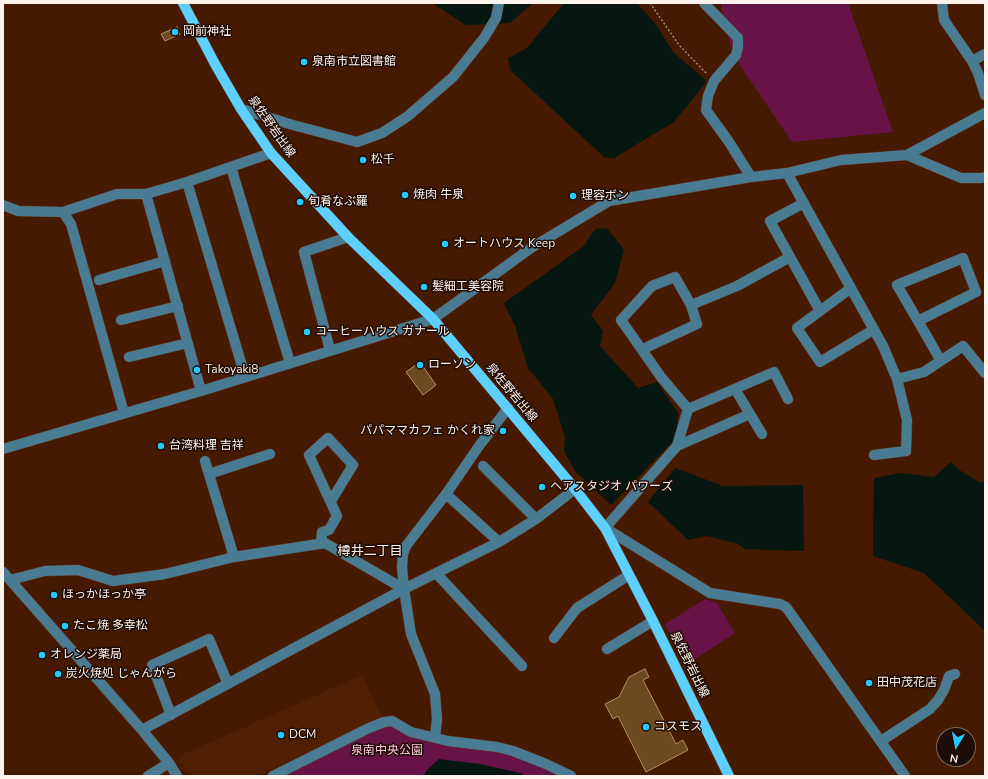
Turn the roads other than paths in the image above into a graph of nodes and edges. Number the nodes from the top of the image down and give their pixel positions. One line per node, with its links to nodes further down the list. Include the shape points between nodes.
1 (183, 3): 8 (main road, 泉佐野岩出線)
2 (499, 3): 8 (street, via 496,18 484,38 453,77 408,116 382,133 356,142)
3 (704, 3): 14 (street, via 738,38 736,55 714,81 706,110 730,142)
4 (942, 3): 6 (street, via 944,20)
5 (985, 54): 6 (street)
6 (972, 61): 7 (street)
7 (985, 95)
8 (241, 109): 10 (main road, 泉佐野岩出線)
9 (985, 113): 11 (street)
10 (271, 153): 12 (street); 21 (main road, 泉佐野岩出線)
11 (907, 155): 13 (street, via 841,160); 15 (street, via 961,178)
12 (231, 167): 16 (street); 38 (street)
13 (787, 173): 14 (street); 18 (street)
14 (750, 177): 29 (street, via 609,201 530,248)
15 (985, 177)
16 (187, 182): 17 (street); 40 (street)
17 (146, 194): 20 (street, via 117,194); 23 (street)
18 (804, 203): 22 (street, via 770,221); 25 (street)
19 (3, 205): 20 (street, via 18,211)
20 (63, 212): 47 (street, via 71,224)
21 (348, 237): 29 (main road, 泉佐野岩出線); 35 (street, via 304,252)
22 (790, 257): 26 (street, via 737,286); 28 (street)
23 (165, 261): 24 (street); 27 (street)
24 (99, 280)
25 (851, 288): 28 (street); 32 (street)
26 (691, 305): 34 (street, via 697,324); 34 (street, via 675,276 652,286 621,320)
27 (178, 306): 30 (street); 33 (street)
28 (820, 311): 32 (street, via 797,328 820,362)
29 (432, 318): 35 (street); 45 (main road, 泉佐野岩出線)
30 (121, 320)
31 (918, 321): 31 (street, via 976,292 963,258 897,285); 37 (street)
32 (873, 330): 41 (street)
33 (188, 343): 36 (street); 43 (street)
34 (643, 349): 46 (street, via 661,377)
35 (330, 350): 38 (street)
36 (129, 357)
37 (941, 361): 39 (street, via 963,346); 41 (street, via 924,372)
38 (290, 363): 40 (street)
39 (985, 373)
40 (245, 376): 43 (street)
41 (897, 379): 53 (street, via 907,420 906,451)
42 (735, 389): 44 (street, via 774,372); 46 (street); 48 (street)
43 (201, 390): 47 (street)
44 (788, 399)
45 (508, 408): 57 (main road, 泉佐野岩出線); 58 (street)
46 (688, 409): 50 (street)
47 (124, 413): 51 (street)
48 (750, 414): 49 (street); 50 (street)
49 (762, 434)
50 (678, 446): 61 (street)
51 (3, 449)
52 (270, 454): 56 (street)
53 (874, 455)
54 (205, 461): 56 (street)
55 (483, 466): 60 (street)
56 (209, 474): 64 (street)
57 (575, 489): 60 (street); 61 (main road, 泉佐野岩出線)
58 (446, 494): 62 (street); 69 (street, via 406,546 402,567)
59 (330, 501): 59 (street, via 352,464 328,438 309,455); 63 (street, via 337,516 329,530 322,532)
60 (536, 519): 62 (street)
61 (605, 528): 67 (main road, 泉佐野岩出線); 79 (street, via 710,593 780,604 786,608)
62 (499, 542): 66 (street)
63 (321, 544): 64 (street); 69 (street, via 325,543)
64 (234, 557): 68 (street, via 165,574 113,581 78,570 45,571)
65 (3, 572): 68 (street)
66 (436, 573): 69 (street); 73 (street)
67 (629, 575): 70 (main road, 泉佐野岩出線); 71 (street, via 577,608)
68 (10, 580): 77 (street)
69 (404, 589): 75 (street); 78 (street, via 411,634 435,694)
70 (653, 621): 72 (street); 85 (main road, 泉佐野岩出線)
71 (554, 638)
72 (607, 649)
73 (522, 666)
74 (955, 674): 79 (street, via 949,676 938,700 930,709)
75 (228, 684): 76 (street); 76 (street, via 209,639 152,665)
76 (171, 715): 77 (street)
77 (142, 730): 80 (street)
78 (435, 737): 83 (street, via 411,732 392,721 384,722); 84 (street, via 512,751)
79 (881, 741): 86 (street)
80 (169, 763): 81 (street); 82 (street)
81 (148, 776)
82 (177, 776)
83 (273, 776)
84 (571, 776)
85 (729, 776)
86 (905, 776)

